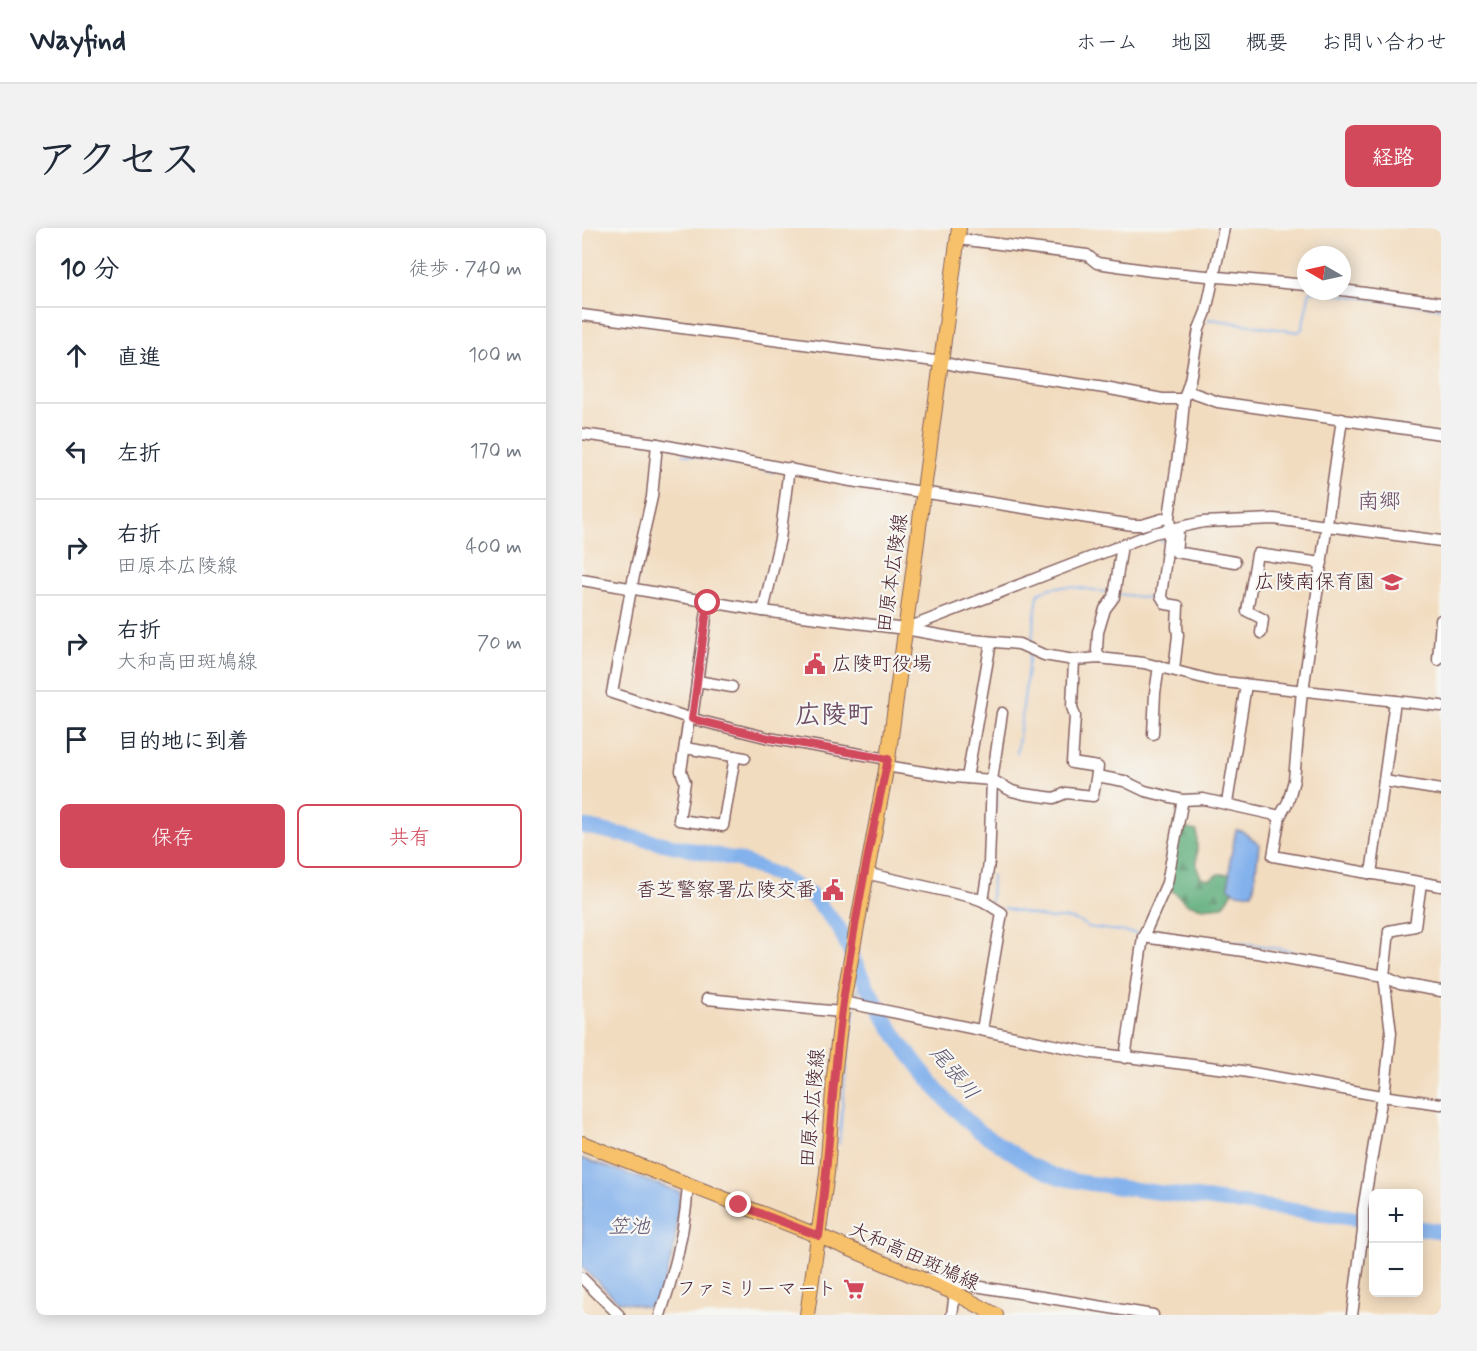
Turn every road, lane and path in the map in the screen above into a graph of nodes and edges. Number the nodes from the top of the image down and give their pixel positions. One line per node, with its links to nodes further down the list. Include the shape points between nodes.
1 (1224, 228): 3 (street)
2 (958, 233): 3 (street, via 1087,255 1097,263); 8 (main road, 田原本広陵線)
3 (1214, 277): 4 (street); 9 (street, via 1198,328)
4 (1297, 284)
5 (1351, 291): 6 (street)
6 (1441, 303)
7 (582, 315): 8 (street)
8 (942, 362): 9 (street, via 1162,399); 15 (main road, 田原本広陵線)
9 (1188, 395): 10 (street); 17 (street)
10 (1342, 419): 12 (street); 16 (street)
11 (582, 434): 13 (street)
12 (1441, 434)
13 (656, 448): 14 (street); 23 (street, via 652,497)
14 (788, 472): 15 (street); 25 (street, via 780,539)
15 (924, 492): 17 (street); 27 (main road, 田原本広陵線)
16 (1328, 525): 17 (street, via 1275,519 1239,520 1203,522); 18 (street); 21 (street)
17 (1169, 530): 19 (street); 20 (street, via 1178,534 1176,552); 34 (street, via 1162,598 1166,604 1178,606)
18 (1441, 541)
19 (1122, 545): 27 (street); 30 (street, via 1114,594 1098,632)
20 (1235, 562)
21 (1322, 563): 28 (street, via 1257,554 1247,611 1263,619); 38 (street)
22 (582, 580): 23 (street)
23 (631, 589): 24 (street); 42 (street, via 612,693)
24 (708, 603): 25 (street); 35 (street)
25 (763, 611): 27 (street)
26 (1441, 621): 32 (street)
27 (905, 629): 29 (street); 45 (main road, 田原本広陵線)
28 (1261, 633)
29 (992, 642): 31 (street, via 1019,644 1044,655); 47 (street)
30 (1099, 658): 31 (street); 33 (street)
31 (1074, 660): 46 (street, via 1072,707 1076,716 1072,763 1098,767)
32 (1438, 660)
33 (1159, 666): 34 (street); 43 (street)
34 (1174, 670): 36 (street)
35 (697, 681): 37 (street); 42 (street)
36 (1246, 685): 38 (street); 51 (street)
37 (732, 687)
38 (1302, 691): 39 (street); 53 (street, via 1294,780)
39 (1395, 701): 40 (street); 49 (street)
40 (1441, 706)
41 (1002, 713): 48 (street)
42 (691, 718): 44 (street); 45 (street)
43 (1153, 734)
44 (685, 748): 44 (street, via 740,757 723,826 680,820)
45 (887, 763): 47 (street); 54 (main road, 田原本広陵線)
46 (1097, 776): 48 (street, via 1093,796 1066,793 1054,798 1018,793); 51 (street, via 1124,780 1145,791 1183,800)
47 (967, 778): 48 (street)
48 (992, 780): 58 (street, via 990,853)
49 (1384, 782): 50 (street); 55 (street)
50 (1441, 790)
51 (1227, 803): 53 (street)
52 (1182, 804): 59 (street, via 1167,883)
53 (1280, 816): 55 (street, via 1273,856)
54 (865, 873): 58 (street); 63 (main road, 田原本広陵線, via 848,971)
55 (1371, 874): 56 (street)
56 (1421, 883): 57 (street); 60 (street, via 1415,926 1389,931)
57 (1441, 883)
58 (983, 901): 64 (street, via 1002,914)
59 (1145, 932): 60 (street); 65 (street)
60 (1384, 976): 61 (street, via 1400,984); 66 (street, via 1391,1033)
61 (1441, 991)
62 (707, 999): 63 (street)
63 (852, 1006): 64 (street); 70 (main road, 田原本広陵線, via 834,1076)
64 (982, 1030): 65 (street)
65 (1125, 1058): 66 (street, via 1242,1071)
66 (1383, 1096): 67 (street); 80 (street, via 1362,1214)
67 (1441, 1104)
68 (582, 1143): 69 (main road, 大和高田斑鳩線)
69 (688, 1185): 70 (main road, 大和高田斑鳩線); 75 (street, via 679,1252)
70 (819, 1236): 71 (main road, 大和高田斑鳩線); 76 (main road, 田原本広陵線)
71 (914, 1276): 73 (main road, 大和高田斑鳩線); 79 (street)
72 (582, 1278): 74 (street)
73 (955, 1293): 77 (street); 78 (main road, 大和高田斑鳩線)
74 (619, 1315)
75 (660, 1315)
76 (807, 1315)
77 (952, 1315)
78 (996, 1315)
79 (1153, 1315)
80 (1352, 1315)

